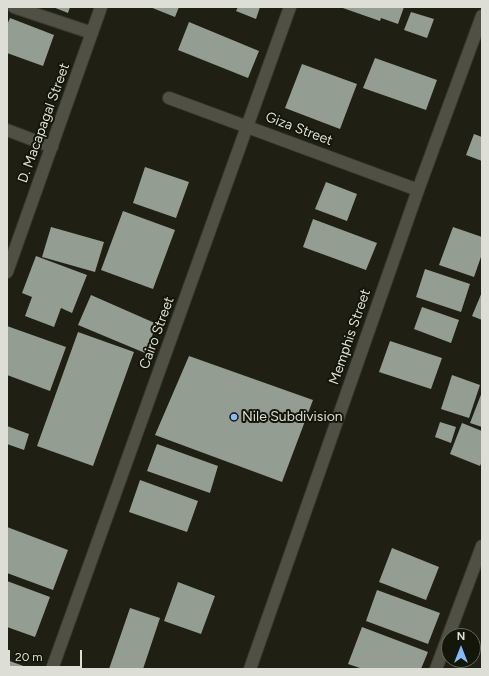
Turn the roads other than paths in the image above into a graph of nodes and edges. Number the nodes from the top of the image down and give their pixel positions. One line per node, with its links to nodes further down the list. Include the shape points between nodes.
1 (14, 7): 5 (street)
2 (101, 7): 5 (street, D. Macapagal Street)
3 (290, 7): 7 (street, Cairo Street)
4 (482, 16): 10 (street, Memphis Street)
5 (92, 33): 9 (street, D. Macapagal Street)
6 (169, 98): 7 (street, Giza Street)
7 (247, 126): 10 (street, Giza Street); 14 (street, Cairo Street)
8 (7, 130): 9 (street)
9 (52, 147): 11 (street, D. Macapagal Street)
10 (418, 190): 15 (street, Memphis Street)
11 (10, 252): 12 (street, D. Macapagal Street)
12 (7, 272)
13 (482, 546): 16 (street)
14 (52, 669)
15 (250, 669)
16 (436, 669)

